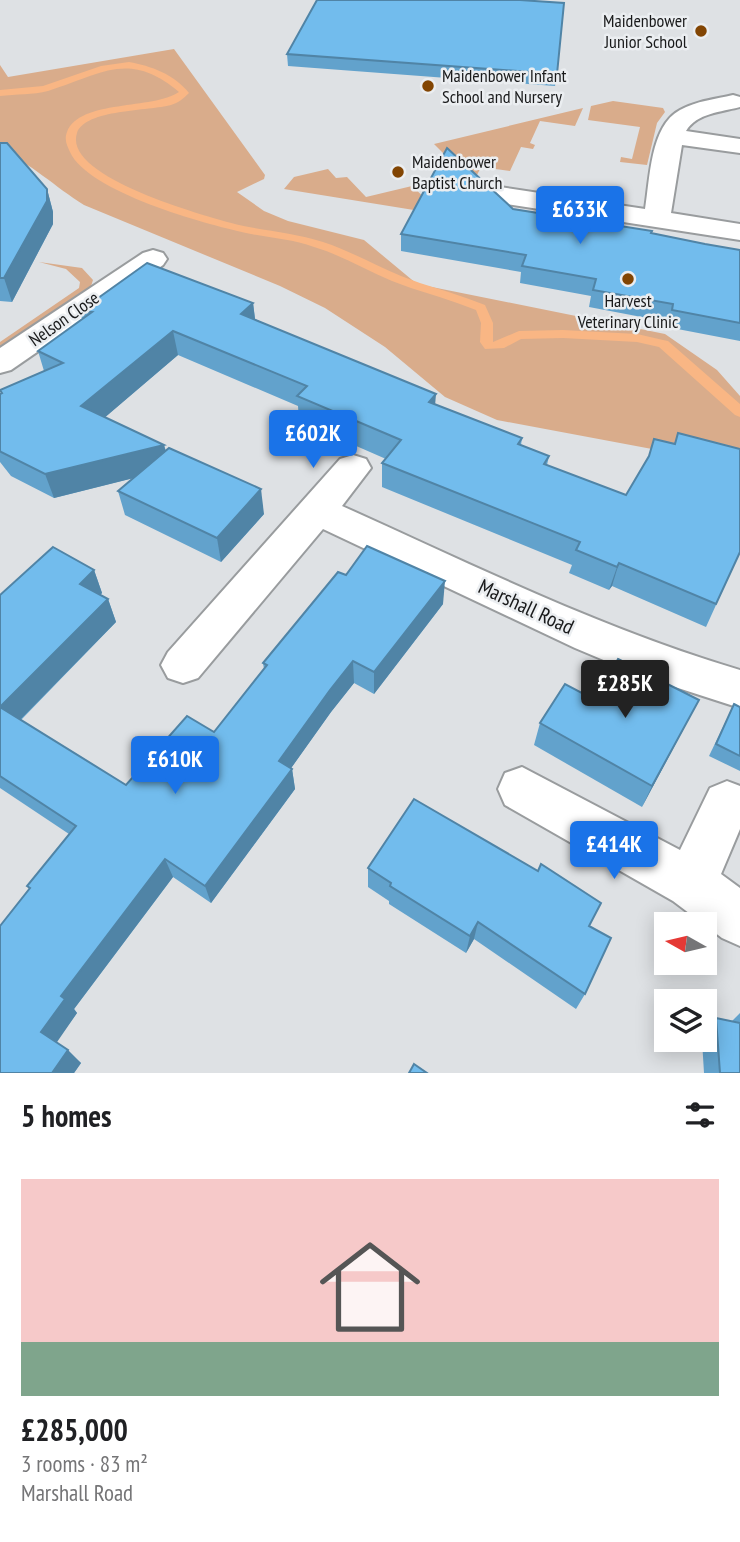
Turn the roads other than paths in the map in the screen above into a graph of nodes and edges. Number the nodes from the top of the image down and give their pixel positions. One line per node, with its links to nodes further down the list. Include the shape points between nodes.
1 (737, 95): 2 (street, via 679,121)
2 (671, 136): 3 (street); 5 (street)
3 (740, 146)
4 (500, 195): 5 (street)
5 (657, 219): 6 (street)
6 (740, 232)
7 (153, 259): 9 (street, Nelson Close)
8 (99, 262): 9 (street, Nelson Close)
9 (128, 275): 10 (street, Nelson Close)
10 (0, 363)
11 (353, 468): 12 (street)
12 (317, 510): 13 (street); 14 (street, Marshall Road, via 590,636)
13 (183, 665)
14 (740, 689)
15 (522, 789): 17 (street)
16 (727, 804): 17 (street)
17 (691, 883): 18 (street)
18 (740, 920)

